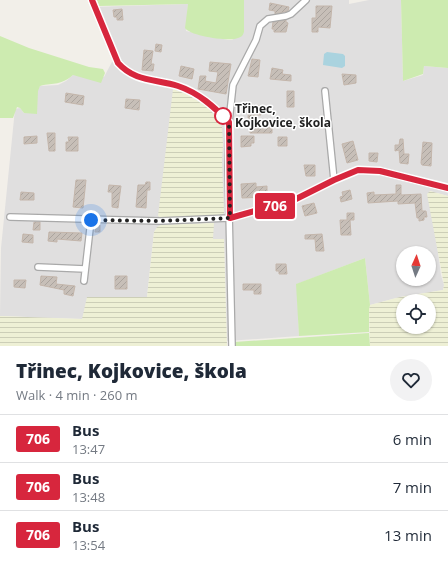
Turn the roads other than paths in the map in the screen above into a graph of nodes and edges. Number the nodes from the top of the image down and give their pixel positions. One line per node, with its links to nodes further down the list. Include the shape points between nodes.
1 (92, 0): 4 (street, via 118,63 124,70 145,80 178,86 197,94)
2 (306, 0): 4 (street, via 291,14 268,19 260,26 256,40 233,85)
3 (325, 91): 5 (street)
4 (229, 122): 8 (street)
5 (334, 180): 6 (street, via 358,170 380,171); 8 (street, via 294,200)
6 (448, 188)
7 (10, 217): 9 (street)
8 (230, 218): 9 (street); 13 (street)
9 (91, 220): 11 (street)
10 (38, 268): 11 (street)
11 (86, 269): 12 (street)
12 (84, 281)
13 (232, 346)

